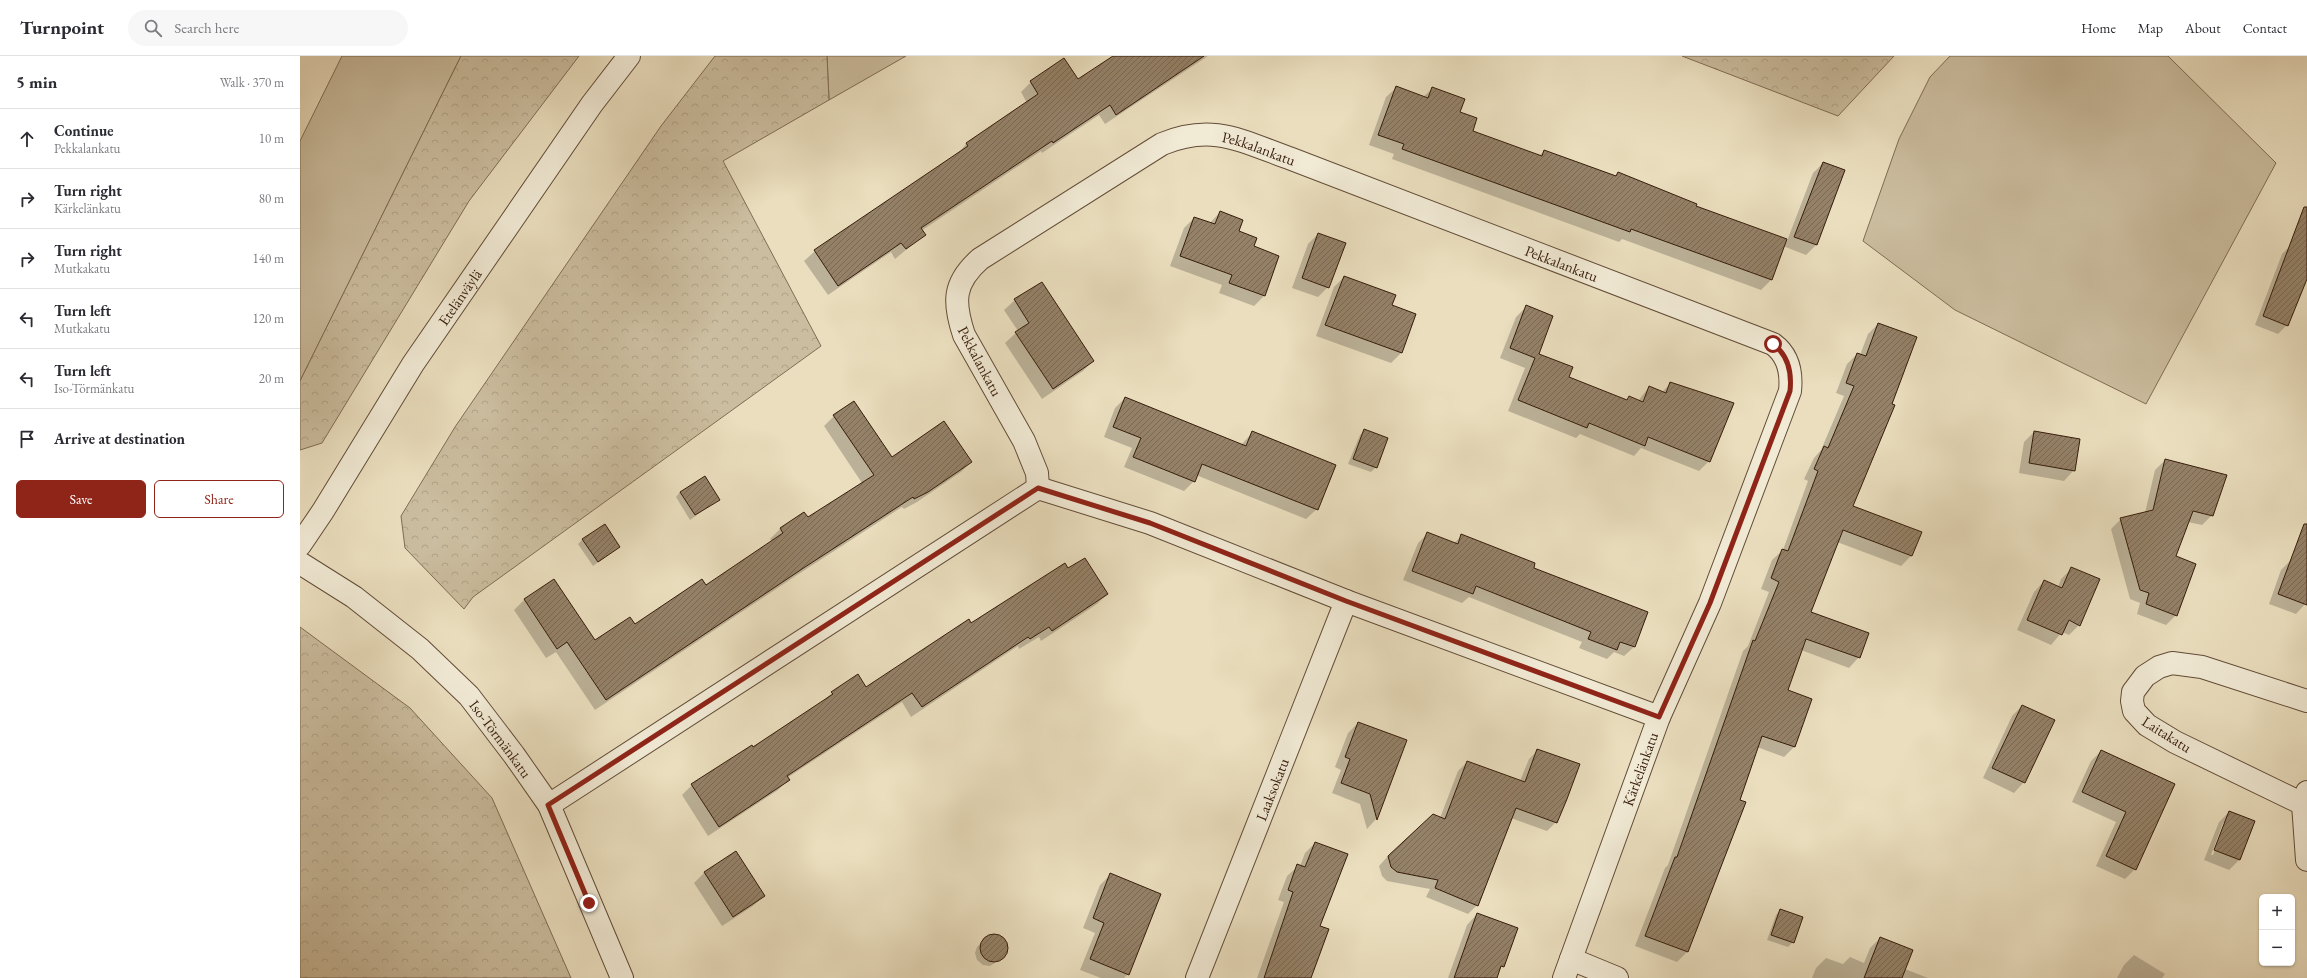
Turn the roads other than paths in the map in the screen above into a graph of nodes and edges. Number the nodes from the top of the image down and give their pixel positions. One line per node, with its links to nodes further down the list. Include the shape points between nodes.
1 (629, 56): 4 (street, Etelänväylä, via 592,104 413,364)
2 (1787, 361): 3 (street, Pekkalankatu, via 1780,349 1773,344 1294,160 1222,134 1192,134 1162,144 980,259 963,278 956,297 964,335 1024,441 1037,473); 8 (street, Kärkelänkatu, via 1790,391 1710,603)
3 (1038, 488): 6 (street, via 1150,523); 10 (street)
4 (300, 545)
5 (300, 563): 10 (street, Iso-Törmänkatu, via 354,597 420,649 464,691 514,755)
6 (1346, 601): 8 (street); 14 (street, Laaksokatu)
7 (2307, 701): 9 (street, Laitakatu, via 2202,667 2172,663 2159,667 2146,676 2133,692 2132,701 2134,711 2153,729 2175,742)
8 (1659, 717): 12 (street, Kärkelänkatu)
9 (2305, 798): 11 (street)
10 (548, 805): 13 (street, Iso-Törmänkatu)
11 (2307, 860)
12 (1567, 968): 15 (street)
13 (622, 978)
14 (1198, 978)
15 (1617, 978)

